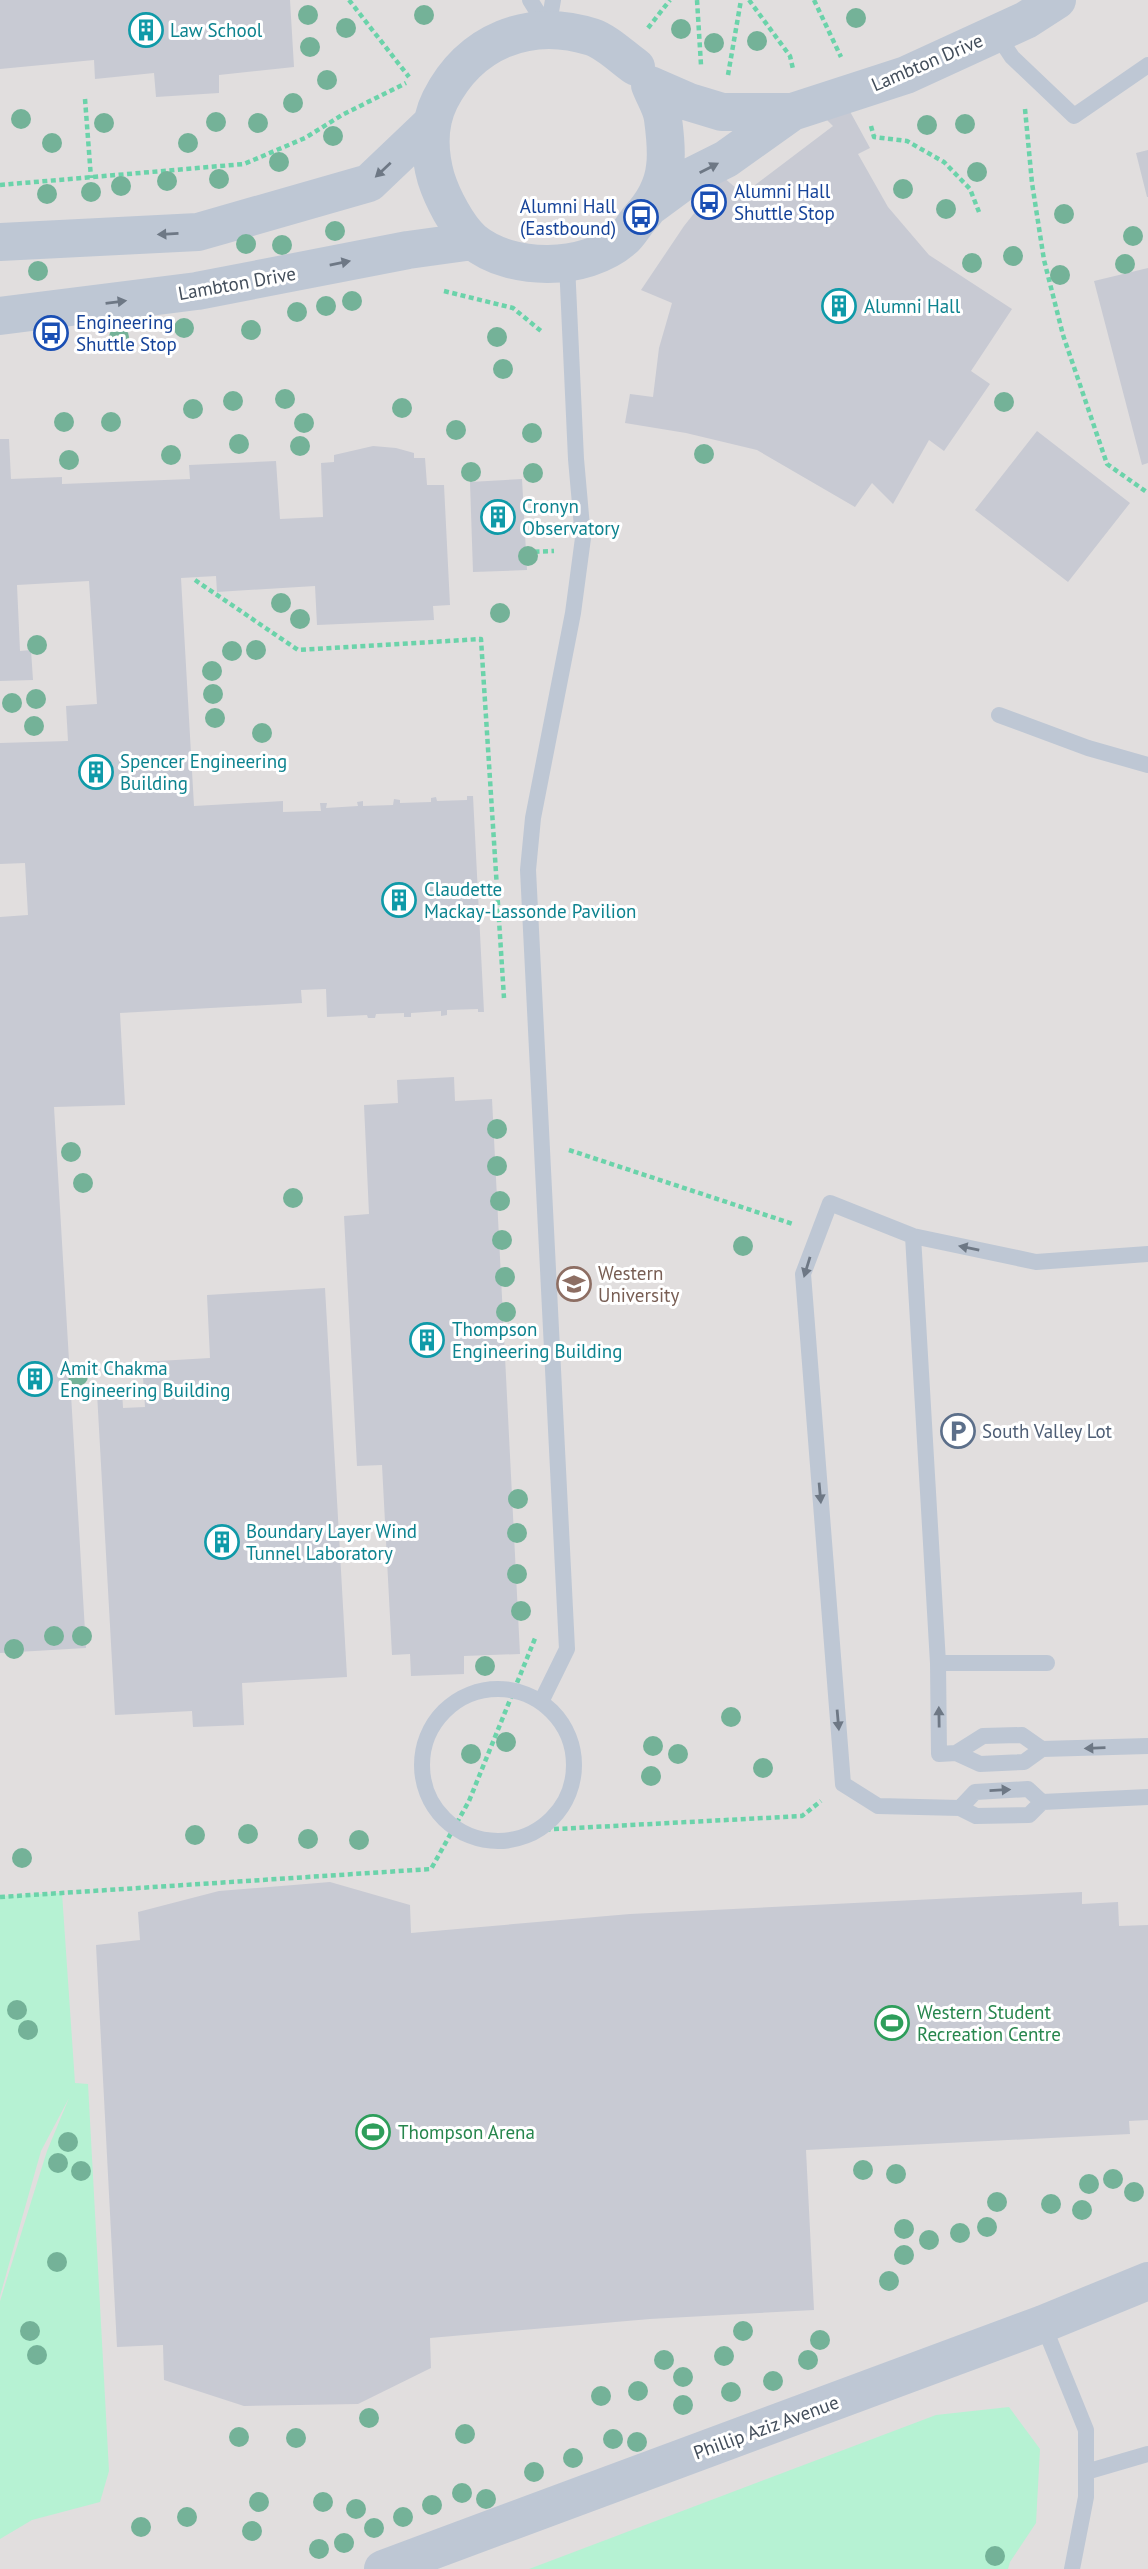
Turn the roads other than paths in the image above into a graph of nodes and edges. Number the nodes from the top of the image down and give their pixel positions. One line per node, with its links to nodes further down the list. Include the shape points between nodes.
1 (1057, 0): 3 (street, Lambton Drive)
2 (544, 10): 4 (street); 7 (street, via 466,62 439,100)
3 (996, 33): 5 (lane, via 1012,57 1074,117); 6 (street, Lambton Drive, via 906,75)
4 (643, 61): 6 (street, Lambton Drive, via 689,102 722,112); 8 (street, via 663,117 665,168)
5 (1148, 65)
6 (792, 112): 8 (street, Lambton Drive, one-way to 6)
7 (432, 122): 9 (street, via 430,158 442,201); 10 (street, one-way to 10, via 369,183 198,232)
8 (652, 205): 11 (street, via 622,239 601,253)
9 (473, 241): 11 (street, via 526,263); 12 (street, Lambton Drive, one-way to 9, via 197,291)
10 (0, 242)
11 (567, 264): 19 (lane, via 583,538 533,818 528,870 568,1648)
12 (0, 316)
13 (999, 715): 14 (lane)
14 (1148, 765)
15 (913, 1236): 16 (lane, one-way to 15, via 1036,1262); 17 (lane); 25 (lane, one-way to 25, via 830,1203 803,1274 843,1783 878,1807)
16 (1148, 1254)
17 (938, 1663): 18 (lane); 22 (lane, one-way to 17, via 939,1754)
18 (1047, 1663)
19 (541, 1702): 19 (lane, via 563,1724 573,1748 575,1772 568,1796 555,1817 512,1840 487,1840 463,1832 443,1817 429,1797 422,1773 432,1727 447,1708 466,1695 489,1689 513,1690)
20 (1148, 1746): 21 (lane, one-way to 21)
21 (1042, 1749): 22 (lane, via 1024,1762 980,1764); 22 (lane, via 1022,1735 983,1736)
22 (956, 1753)
23 (1148, 1797): 24 (lane)
24 (1042, 1802): 25 (lane, via 1029,1815 976,1816); 25 (lane, one-way to 24, via 975,1791 1028,1789)
25 (960, 1808)
26 (1148, 2281): 27 (street, Phillip Aziz Avenue)
27 (1043, 2324): 29 (lane, via 1086,2430); 30 (street, Phillip Aziz Avenue)
28 (1148, 2454): 29 (lane)
29 (1086, 2472): 31 (lane, via 1086,2497)
30 (383, 2569)
31 (1072, 2569)

